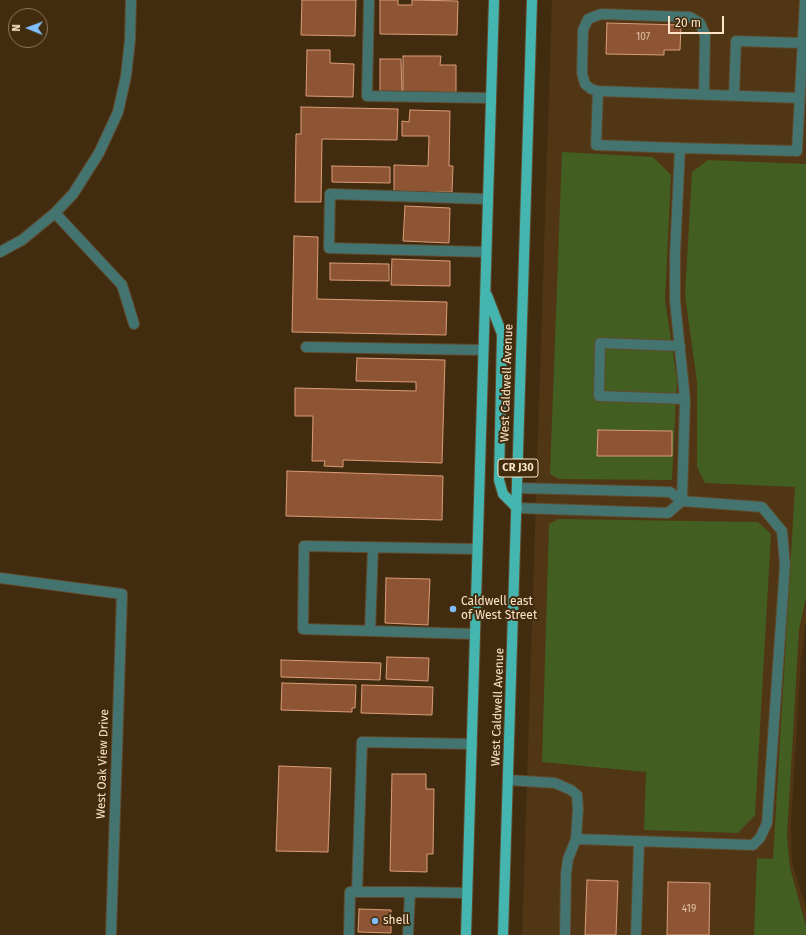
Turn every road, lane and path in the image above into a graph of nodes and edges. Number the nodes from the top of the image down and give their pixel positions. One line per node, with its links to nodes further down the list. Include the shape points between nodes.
1 (131, 0): 14 (street, via 126,76 118,112 99,153 74,194)
2 (369, 0): 10 (street, via 367,96)
3 (494, 0): 10 (main road, West Caldwell Avenue)
4 (532, 0): 23 (main road, West Caldwell Avenue / CR J30)
5 (805, 0): 6 (street)
6 (802, 43): 9 (street, via 736,41); 11 (street)
7 (598, 91): 8 (street); 8 (street, via 585,84 582,73 583,30 588,19 601,14 690,17 700,23 705,35); 12 (street, via 596,145)
8 (704, 94): 9 (street)
9 (734, 95): 11 (street)
10 (491, 98): 13 (main road, West Caldwell Avenue)
11 (799, 98): 12 (street, via 797,151)
12 (680, 148): 19 (street, via 675,301)
13 (487, 199): 16 (main road, West Caldwell Avenue); 16 (street, via 330,194 329,225 329,248)
14 (55, 213): 15 (street, via 22,240); 18 (street, via 122,285)
15 (0, 252)
16 (486, 252): 17 (main road, West Caldwell Avenue)
17 (485, 290): 21 (main road, West Caldwell Avenue); 25 (main road, via 502,334 498,480 503,494)
18 (134, 324)
19 (680, 346): 22 (street); 22 (street, via 600,344 599,396)
20 (306, 347): 21 (street)
21 (482, 350): 27 (main road, West Caldwell Avenue)
22 (685, 399): 24 (street)
23 (517, 488): 24 (street, via 670,492); 25 (main road, West Caldwell Avenue / CR J30)
24 (682, 501): 25 (street, via 668,513); 34 (street, via 762,507 782,531 785,565 767,823 760,838 753,845)
25 (517, 508): 32 (main road, West Caldwell Avenue / CR J30)
26 (373, 548): 27 (street); 29 (street); 29 (street, via 304,546 303,629)
27 (476, 549): 30 (main road, West Caldwell Avenue)
28 (0, 578): 38 (street, West Oak View Drive, via 122,594)
29 (370, 631): 30 (street)
30 (474, 634): 31 (main road, West Caldwell Avenue)
31 (472, 744): 35 (street, via 362,742); 37 (main road, West Caldwell Avenue)
32 (508, 780): 33 (street, via 555,783 564,785 577,795); 42 (main road, West Caldwell Avenue / CR J30)
33 (576, 839): 34 (street); 43 (street, via 568,859 566,874)
34 (639, 842): 44 (street)
35 (357, 892): 36 (street); 39 (street, via 350,892)
36 (410, 892): 37 (street); 40 (street)
37 (467, 893): 41 (main road, West Caldwell Avenue)
38 (111, 935)
39 (349, 935)
40 (408, 935)
41 (466, 935)
42 (503, 935)
43 (565, 935)
44 (636, 935)

